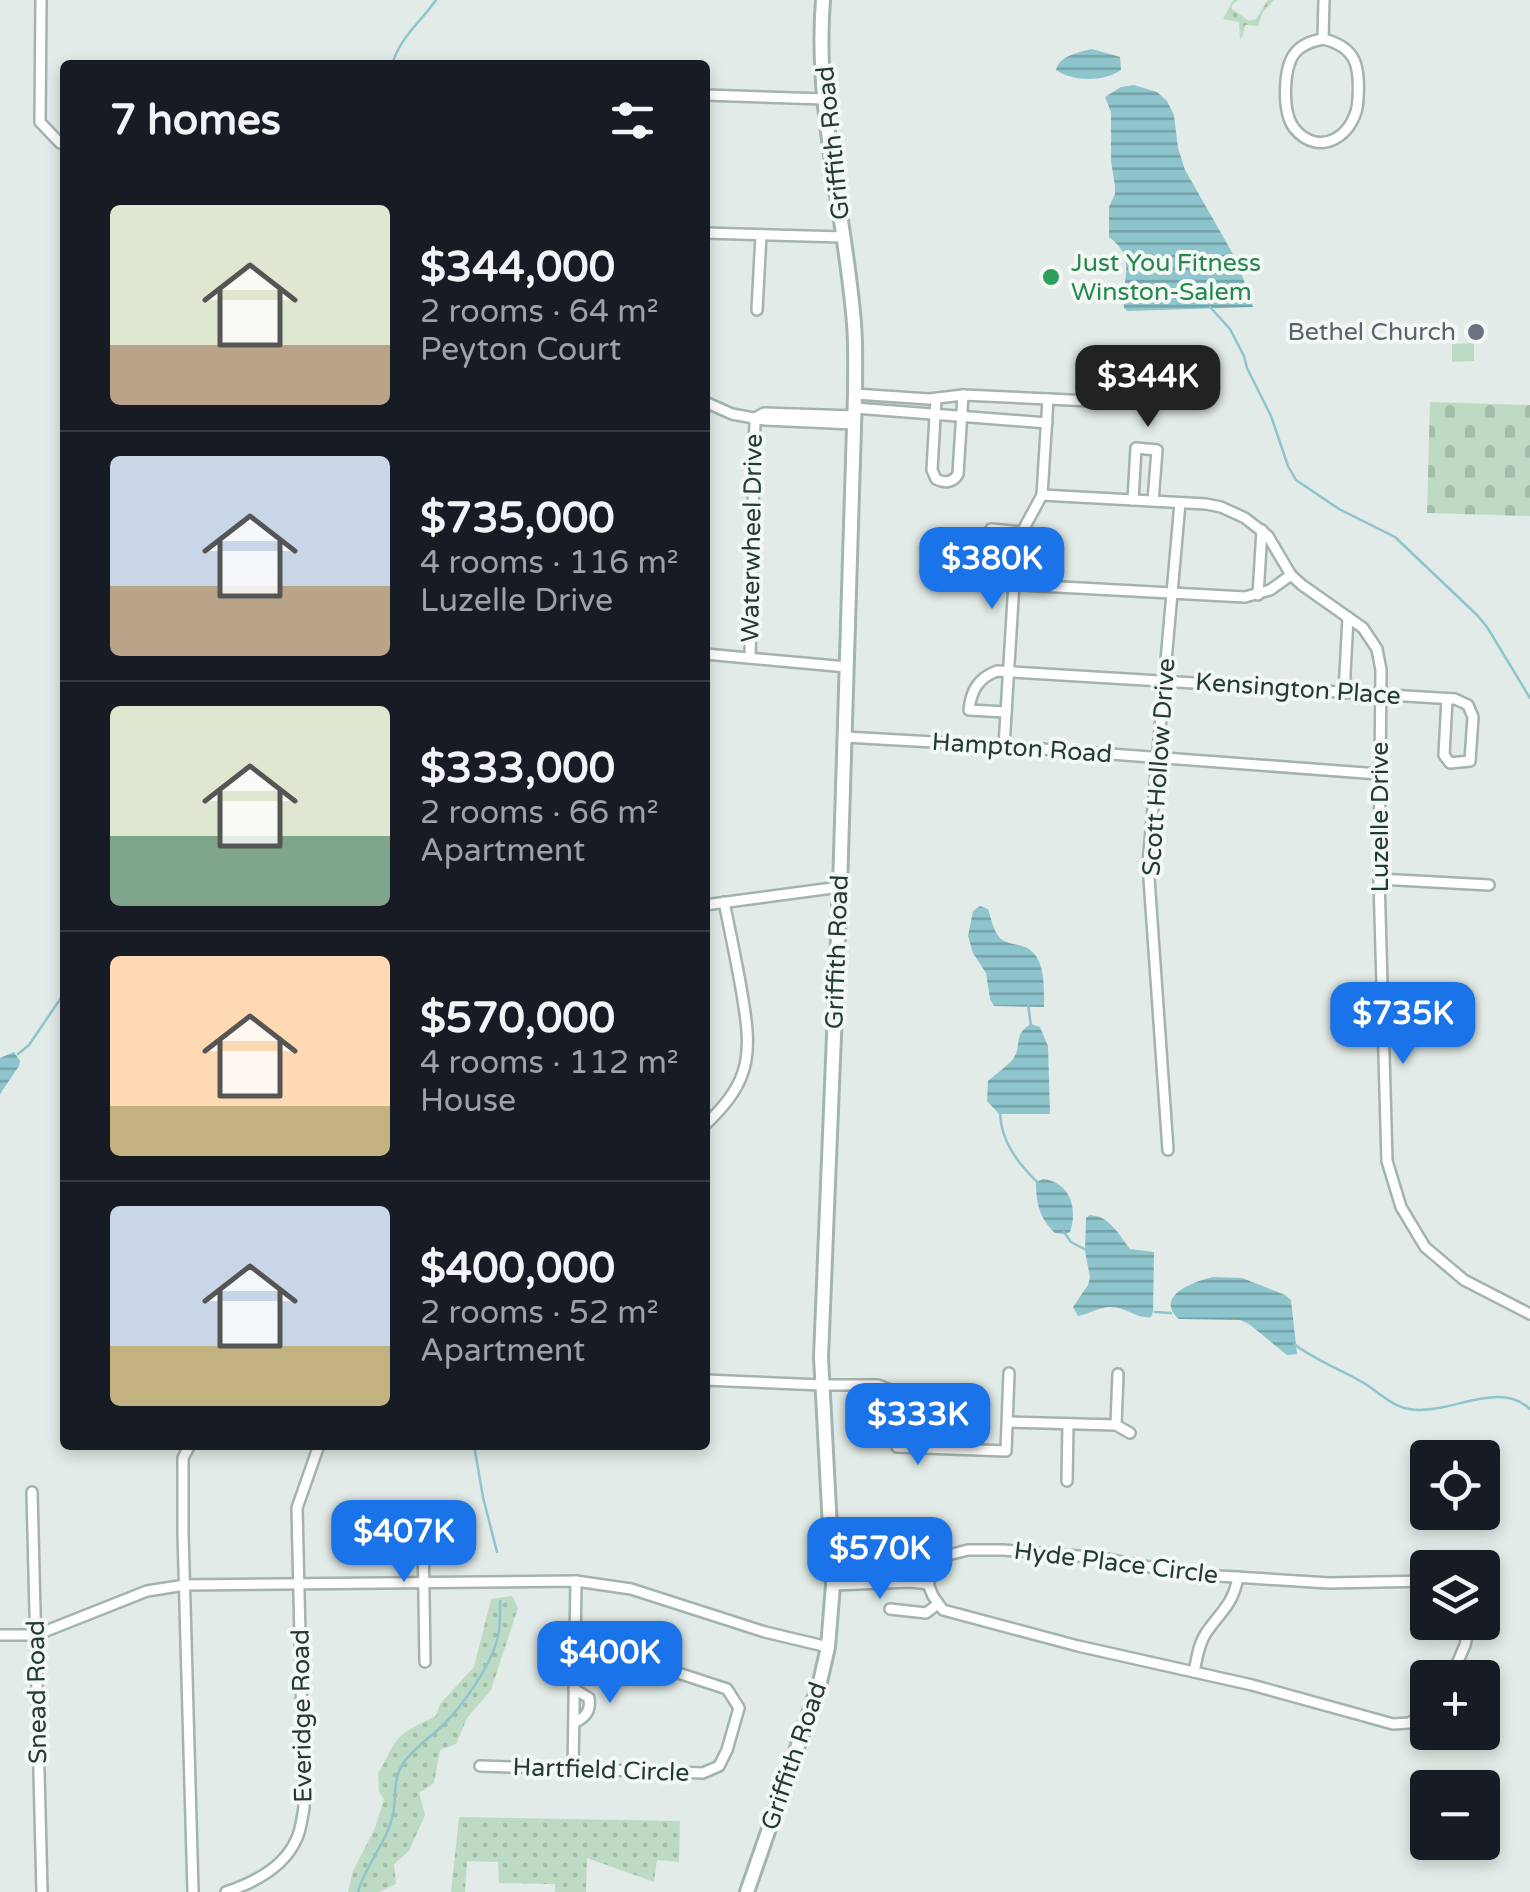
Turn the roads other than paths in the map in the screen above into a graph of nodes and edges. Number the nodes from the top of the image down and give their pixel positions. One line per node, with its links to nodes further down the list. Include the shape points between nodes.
1 (41, 0): 7 (street, via 40,122)
2 (823, 0): 6 (street, Griffith Road)
3 (1324, 0): 4 (street)
4 (1323, 39): 4 (street, via 1349,51 1358,68 1352,124 1324,142 1294,128 1286,91 1293,54)
5 (710, 95): 6 (street)
6 (825, 99): 10 (street, Griffith Road)
7 (60, 143)
8 (710, 234): 9 (street)
9 (761, 235): 10 (street); 11 (street)
10 (843, 237): 17 (street, Griffith Road)
11 (757, 310)
12 (964, 395): 13 (street); 14 (street); 20 (street)
13 (936, 399): 17 (street); 18 (street)
14 (1048, 399): 15 (street); 21 (street)
15 (1091, 401)
16 (710, 404): 19 (street)
17 (855, 411): 18 (street); 19 (street); 35 (street, Griffith Road)
18 (935, 413): 20 (street); 20 (street, via 932,470 940,482 958,474)
19 (755, 418): 34 (street, Waterwheel Drive)
20 (962, 418): 21 (street)
21 (1046, 423): 22 (street)
22 (1042, 495): 23 (street, Luzelle Drive); 27 (street)
23 (1133, 500): 24 (street, Luzelle Drive); 24 (street, via 1136,448 1157,450)
24 (1154, 501): 25 (street, Luzelle Drive)
25 (1180, 503): 26 (street, Luzelle Drive, via 1221,508); 30 (street, Scott Hollow Drive)
26 (1262, 530): 28 (street, Luzelle Drive); 31 (street)
27 (1022, 532): 29 (street); 29 (street, via 991,529 986,583)
28 (1291, 575): 31 (street); 32 (street, Luzelle Drive)
29 (1013, 584): 30 (street); 36 (street)
30 (1172, 594): 31 (street); 37 (street, Scott Hollow Drive)
31 (1258, 595)
32 (1348, 617): 38 (street); 39 (street, Luzelle Drive, via 1377,649)
33 (710, 654): 34 (street)
34 (750, 658): 35 (street)
35 (848, 666): 42 (street, Griffith Road)
36 (1008, 672): 37 (street, Kensington Place); 41 (street); 41 (street, via 989,674 978,684 969,710)
37 (1164, 680): 38 (street, Kensington Place); 44 (street, Scott Hollow Drive)
38 (1344, 693): 39 (street, Kensington Place)
39 (1380, 695): 40 (street, Kensington Place); 45 (street, Luzelle Drive)
40 (1447, 698): 40 (street, via 1444,756 1450,763 1470,761 1472,711)
41 (1006, 712): 43 (street)
42 (845, 737): 43 (street, Hampton Road); 48 (street, Griffith Road)
43 (1004, 746): 44 (street, Hampton Road)
44 (1157, 758): 45 (street, Hampton Road); 52 (street, Scott Hollow Drive, via 1148,864)
45 (1379, 774): 46 (street, Luzelle Drive)
46 (1379, 879): 47 (street); 53 (street, Luzelle Drive, via 1387,1162 1401,1208 1425,1248 1464,1280)
47 (1490, 885)
48 (840, 887): 49 (street); 57 (street, Griffith Road)
49 (724, 902): 50 (street); 51 (street, via 750,1047 727,1105)
50 (710, 904)
51 (710, 1120)
52 (1168, 1150)
53 (1530, 1314)
54 (1009, 1373): 58 (street)
55 (1118, 1374): 60 (street)
56 (710, 1380): 57 (street)
57 (822, 1386): 58 (street, via 888,1389 896,1447 1006,1452); 76 (street, Griffith Road)
58 (1008, 1422): 59 (street)
59 (1068, 1424): 60 (street); 64 (street)
60 (1116, 1425): 61 (street)
61 (1130, 1432)
62 (187, 1450): 75 (street)
63 (317, 1450): 73 (street, Everidge Road, via 296,1508)
64 (1067, 1481)
65 (32, 1492): 79 (street, Snead Road)
66 (433, 1522): 70 (street, via 423,1535)
67 (864, 1545): 68 (street, via 932,1554)
68 (937, 1562): 69 (street, Hyde Place Circle, via 968,1550 1004,1550); 74 (street)
69 (1238, 1577): 72 (street, Hyde Place Circle); 84 (street, Hyde Place Circle, via 1230,1604 1200,1646)
70 (424, 1581): 71 (street); 73 (street); 83 (street)
71 (576, 1581): 81 (street); 82 (street, via 631,1588)
72 (1410, 1581)
73 (300, 1582): 75 (street); 92 (street, Everidge Road, via 304,1808 296,1841 277,1864)
74 (928, 1584): 76 (street); 77 (street)
75 (185, 1585): 79 (street, via 146,1591); 91 (street)
76 (833, 1585): 82 (street, Griffith Road)
77 (938, 1604): 78 (street, via 926,1613); 84 (street, via 966,1617)
78 (890, 1609)
79 (36, 1634): 80 (street); 90 (street, Snead Road)
80 (0, 1635)
81 (574, 1646): 85 (street); 89 (street, Hartfield Circle, via 614,1652 726,1689 738,1708 719,1766 703,1773)
82 (828, 1647): 93 (street, Griffith Road)
83 (425, 1662)
84 (1194, 1672): 86 (street, via 1393,1724)
85 (574, 1689): 87 (street); 87 (street, via 590,1706)
86 (1410, 1722)
87 (574, 1723): 89 (street)
88 (480, 1766): 89 (street, Hartfield Circle)
89 (573, 1769)
90 (42, 1892)
91 (194, 1892)
92 (226, 1892)
93 (748, 1892)

